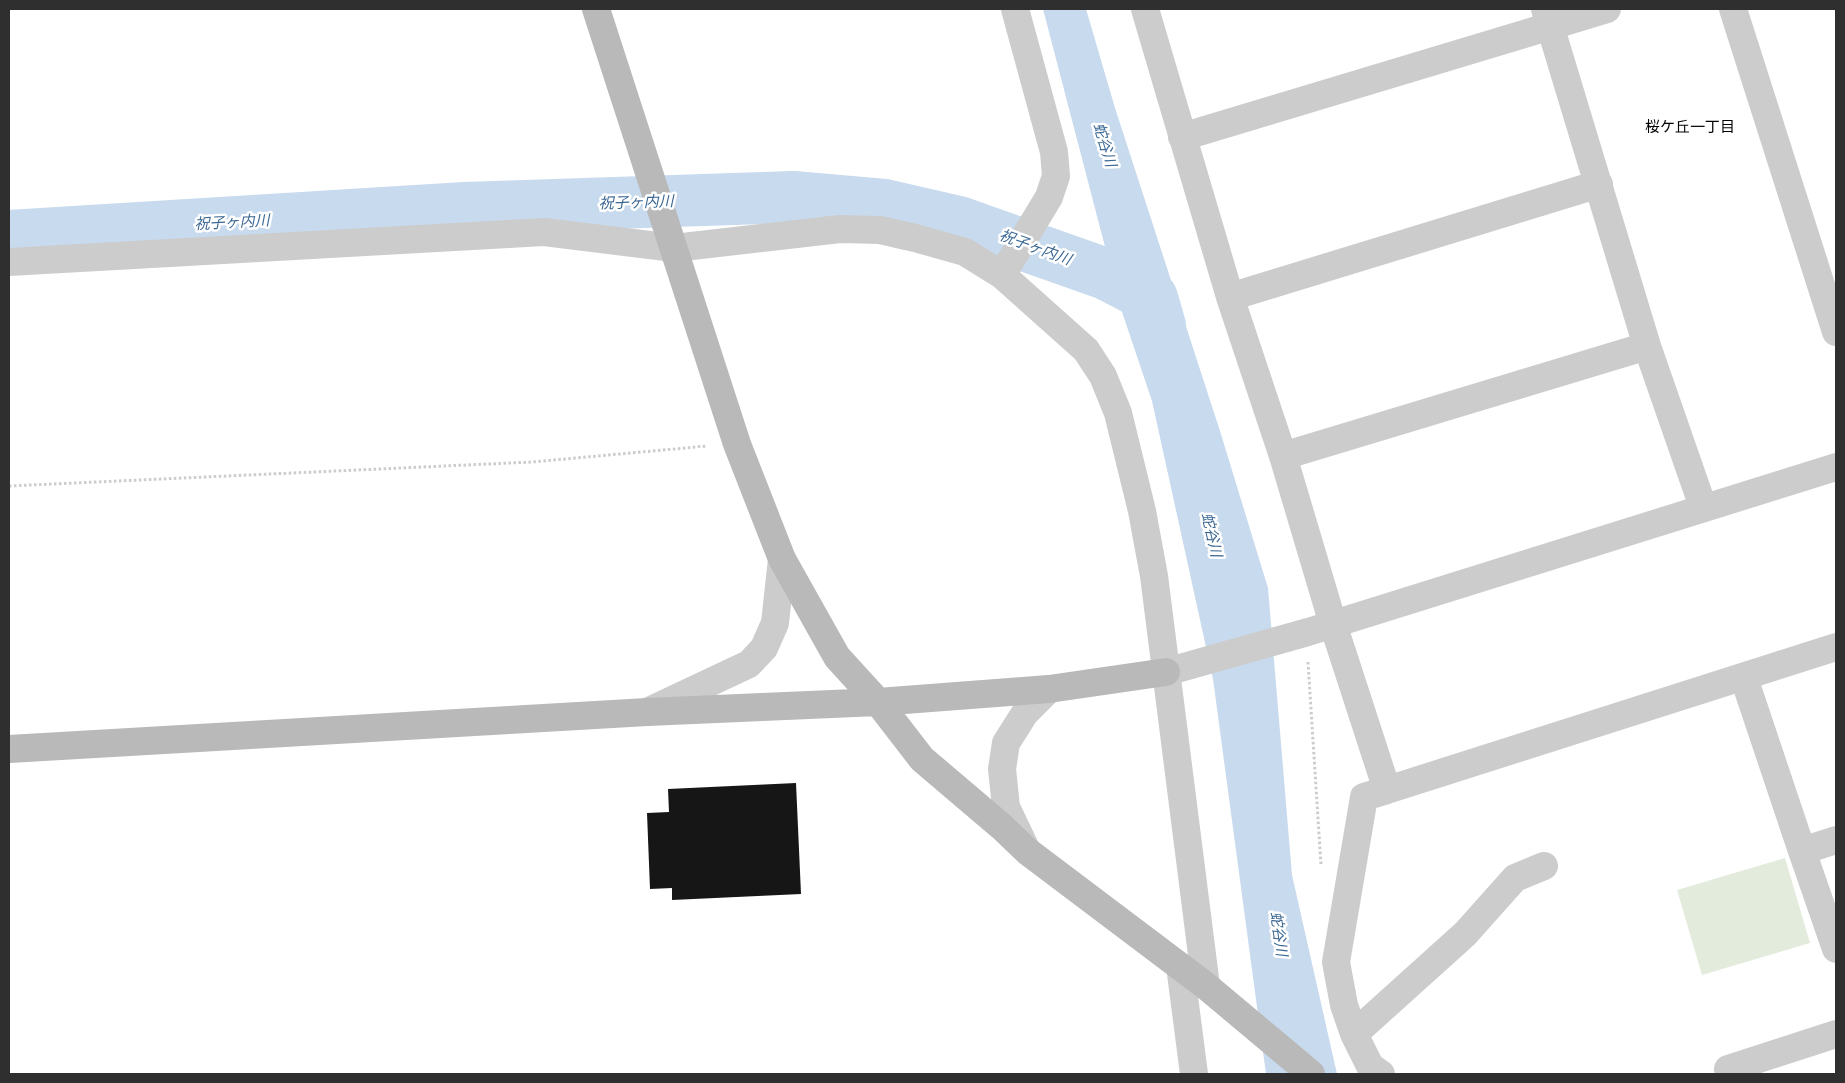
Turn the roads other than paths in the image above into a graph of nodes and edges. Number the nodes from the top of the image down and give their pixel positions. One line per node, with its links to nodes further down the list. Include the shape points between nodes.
1 (596, 9): 9 (street)
2 (1016, 9): 11 (street, via 1054,152 1056,176 1049,197)
3 (1145, 9): 7 (street)
4 (1607, 9): 6 (street)
5 (1733, 9): 13 (street)
6 (1548, 17): 7 (street); 8 (street)
7 (1182, 137): 12 (street)
8 (1599, 184): 12 (street); 14 (street)
9 (672, 242): 10 (street, via 544,232); 11 (street, via 840,229 880,230 965,252); 18 (street, via 737,444)
10 (9, 262)
11 (1002, 275): 21 (street, via 1086,350 1103,376 1118,413 1142,511)
12 (1230, 297): 15 (street)
13 (1836, 332)
14 (1647, 346): 15 (street); 17 (street)
15 (1283, 456): 19 (street)
16 (1836, 467): 17 (street)
17 (1703, 507): 19 (street)
18 (782, 559): 24 (street, via 837,657); 25 (street, via 775,623 764,648 749,664)
19 (1320, 628): 21 (street); 27 (street)
20 (1836, 647): 22 (street)
21 (1166, 672): 23 (street); 34 (street)
22 (1744, 678): 27 (street); 30 (street)
23 (1049, 689): 24 (street); 29 (street, via 1025,713 1006,743 1002,770 1006,807)
24 (878, 702): 25 (street); 29 (street, via 922,759)
25 (647, 712): 26 (street)
26 (9, 749)
27 (1387, 790): 35 (street, via 1364,797 1336,962 1344,1005)
28 (1836, 840): 30 (street)
29 (1027, 851): 33 (street)
30 (1802, 851): 32 (street)
31 (1544, 866): 35 (street, via 1515,878 1465,934)
32 (1836, 949)
33 (1180, 966): 34 (street); 38 (street)
34 (1206, 986): 39 (street)
35 (1354, 1034): 40 (street, via 1370,1066)
36 (1836, 1034): 37 (street)
37 (1728, 1069)
38 (1194, 1074)
39 (1311, 1074)
40 (1381, 1074)

